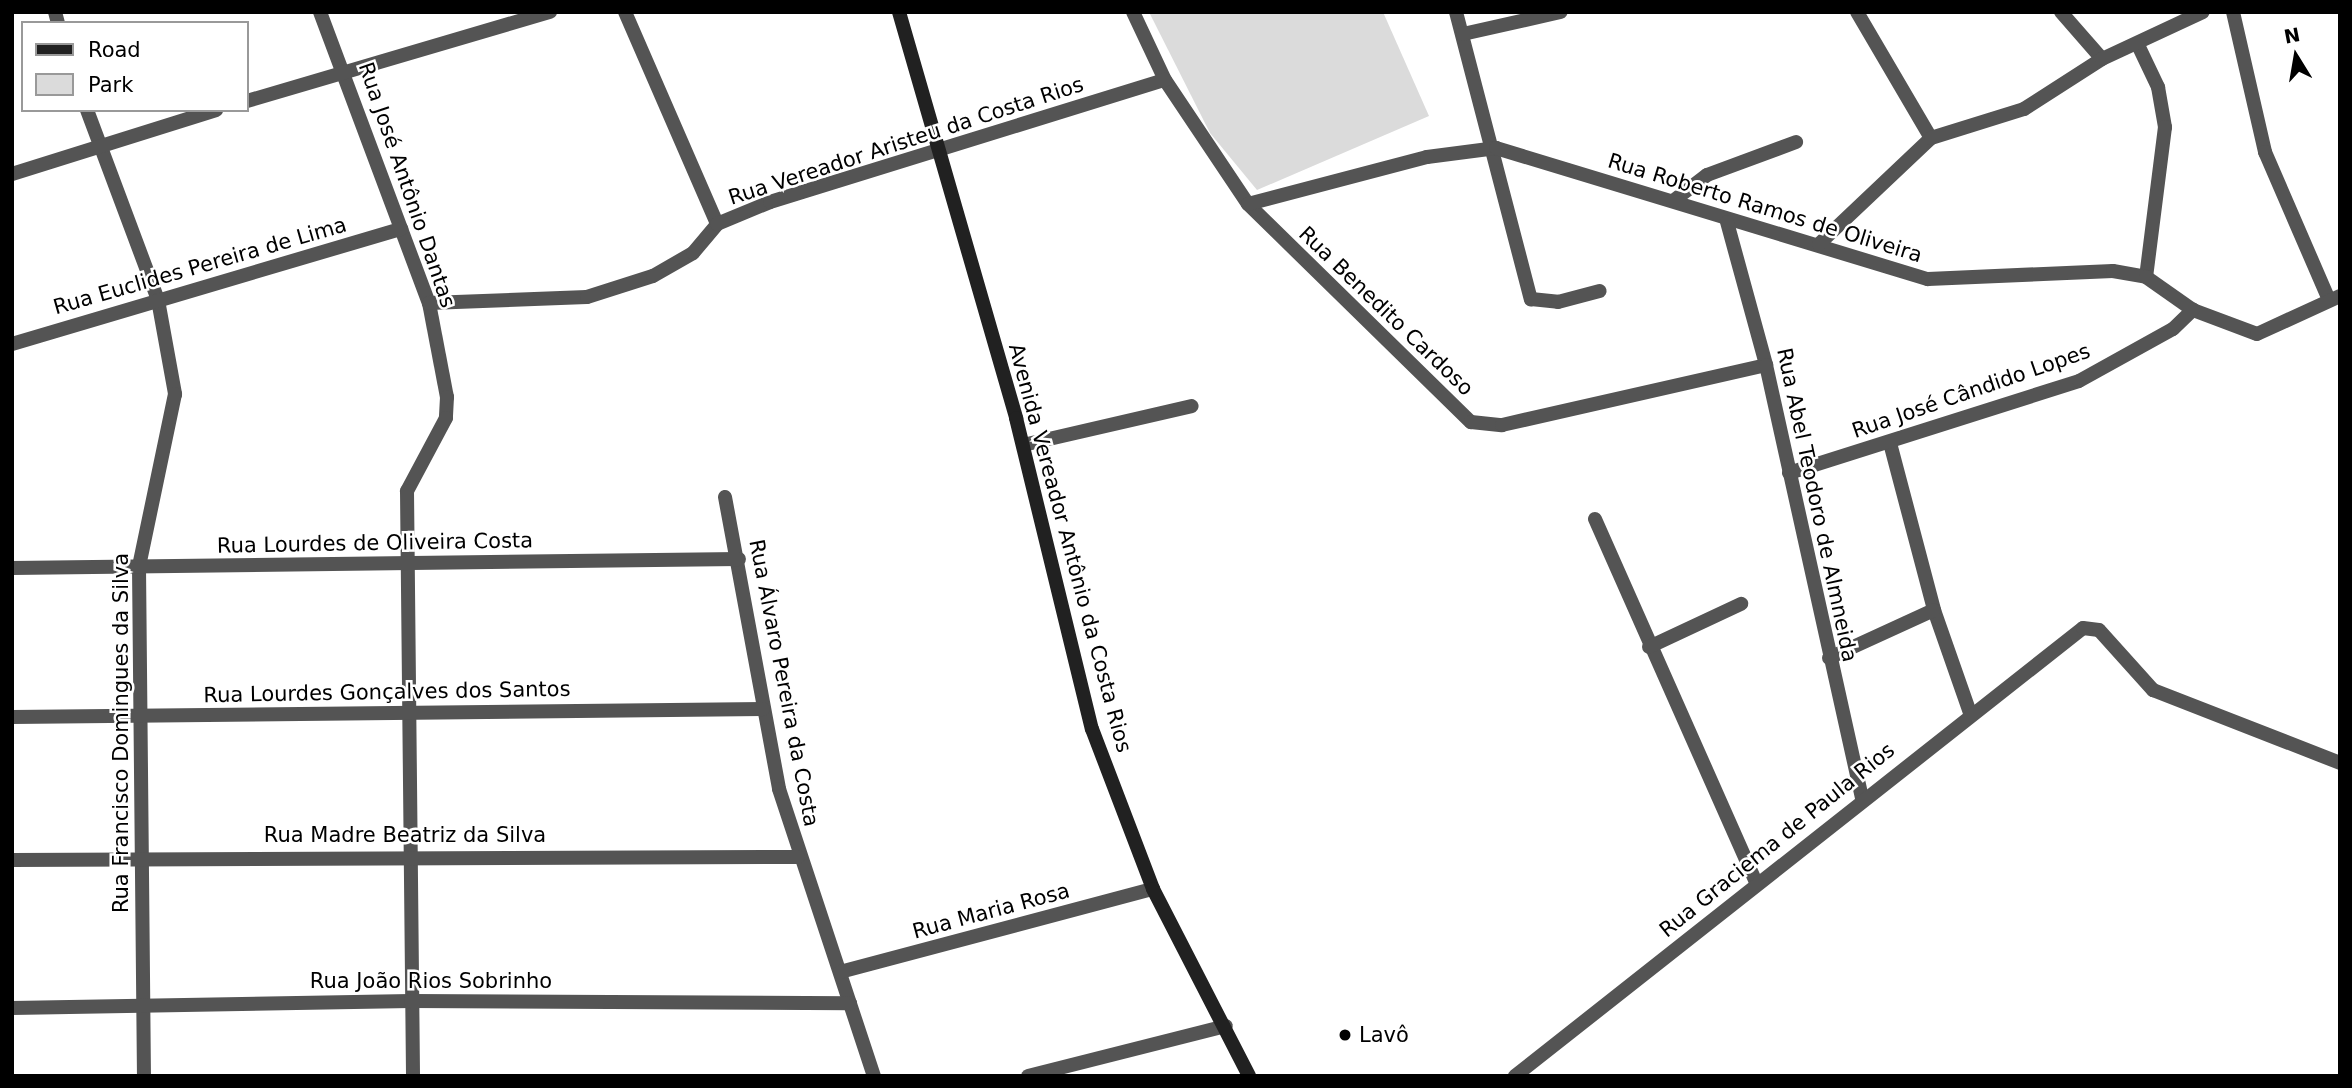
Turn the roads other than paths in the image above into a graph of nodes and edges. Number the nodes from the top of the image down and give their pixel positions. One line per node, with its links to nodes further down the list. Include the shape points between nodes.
1 (320, 12): 15 (street, Rua José Antônio Dantas)
2 (550, 12): 15 (street)
3 (625, 12): 29 (street)
4 (898, 12): 24 (main road, Avenida Vereador Antônio da Costa Rios)
5 (1133, 12): 16 (street, Rua Benedito Cardoso)
6 (1456, 12): 12 (street)
7 (1561, 12): 12 (street)
8 (1857, 12): 20 (street)
9 (2061, 12): 14 (street)
10 (2203, 12): 13 (street)
11 (2233, 12): 34 (street, via 2273,176)
12 (1463, 34): 23 (street)
13 (2138, 45): 14 (street); 32 (street, via 2158,87 2165,127)
14 (2102, 59): 20 (street, via 2024,109)
15 (346, 71): 17 (street); 30 (street, Rua José Antônio Dantas)
16 (1165, 80): 24 (street, Rua Vereador Aristeu da Costa Rios); 27 (street, Rua Benedito Cardoso)
17 (248, 101)
18 (88, 112): 22 (street)
19 (210, 112): 22 (street)
20 (1931, 138): 31 (street)
21 (1796, 142): 26 (street, via 1707,175)
22 (99, 146): 25 (street); 35 (street)
23 (1496, 148): 26 (street, Rua Roberto Ramos de Oliveira); 27 (street, Rua Roberto Ramos de Oliveira, via 1427,157); 33 (street, via 1531,299 1558,302)
24 (941, 150): 29 (street, Rua Vereador Aristeu da Costa Rios, via 770,202); 42 (main road, Avenida Vereador Antônio da Costa Rios)
25 (12, 174)
26 (1673, 201): 28 (street, Rua Roberto Ramos de Oliveira)
27 (1248, 204): 39 (street, Rua Benedito Cardoso, via 1471,422 1502,425)
28 (1727, 222): 31 (street, Rua Roberto Ramos de Oliveira); 39 (street, Rua Abel Teodoro de Almneida)
29 (717, 224): 36 (street, Rua Vereador Aristeu da Costa Rios, via 693,253 653,276 587,297)
30 (401, 229): 35 (street, Rua Euclides Pereira de Lima); 36 (street, Rua José Antônio Dantas)
31 (1819, 244): 32 (street, Rua Roberto Ramos de Oliveira, via 1928,279 1979,282 2074,269)
32 (2146, 277): 37 (street, Rua Roberto Ramos de Oliveira)
33 (1600, 291)
34 (2334, 298): 37 (street, Rua Roberto Ramos de Oliveira, via 2258,334)
35 (158, 300): 38 (street, Rua Euclides Pereira de Lima); 48 (street, Rua Francisco Domingues da Silva, via 175,394)
36 (429, 303): 47 (street, Rua José Antônio Dantas, via 446,418 407,491)
37 (2193, 310): 41 (street, Rua José Cândido Lopes, via 2138,350 2079,381)
38 (12, 344)
39 (1766, 365): 43 (street, Rua Abel Teodoro de Almneida)
40 (1192, 406): 42 (street)
41 (1890, 443): 43 (street, Rua José Cândido Lopes); 51 (street)
42 (1023, 445): 66 (main road, Avenida Vereador Antônio da Costa Rios, via 1092,729)
43 (1789, 473): 53 (street, Rua Abel Teodoro de Almneida)
44 (725, 497): 46 (street, Rua Álvaro Pereira da Costa)
45 (1595, 519): 52 (street)
46 (739, 559): 47 (street, Rua Lourdes de Oliveira Costa); 55 (street, Rua Álvaro Pereira da Costa)
47 (404, 564): 48 (street, Rua Lourdes de Oliveira Costa); 54 (street)
48 (139, 567): 49 (street, Rua Lourdes de Oliveira Costa); 58 (street, Rua Francisco Domingues da Silva)
49 (12, 568)
50 (1741, 604): 52 (street)
51 (1934, 610): 53 (street); 56 (street)
52 (1649, 647): 65 (street)
53 (1829, 658): 60 (street, Rua Abel Teodoro de Almneida)
54 (409, 709): 55 (street, Rua Lourdes Gonçalves dos Santos); 58 (street, Rua Lourdes Gonçalves dos Santos); 61 (street)
55 (763, 709): 62 (street, Rua Álvaro Pereira da Costa)
56 (1970, 713): 59 (street, Rua Graciema de Paula Rios, via 2083,628 2099,630 2153,690); 60 (street, Rua Graciema de Paula Rios)
57 (12, 717): 58 (street, Rua Lourdes Gonçalves dos Santos)
58 (138, 719): 63 (street, Rua Francisco Domingues da Silva)
59 (2340, 763)
60 (1862, 798): 65 (street, Rua Graciema de Paula Rios)
61 (408, 855): 62 (street, Rua Madre Beatriz da Silva); 63 (street, Rua Madre Beatriz da Silva); 68 (street)
62 (798, 857): 67 (street, Rua Álvaro Pereira da Costa)
63 (141, 859): 64 (street, Rua Madre Beatriz da Silva); 70 (street, Rua Francisco Domingues da Silva)
64 (12, 860)
65 (1757, 884): 78 (street, Rua Graciema de Paula Rios)
66 (1153, 890): 67 (street, Rua Maria Rosa); 72 (main road, Avenida Vereador Antônio da Costa Rios)
67 (840, 972): 69 (street, Rua Álvaro Pereira da Costa)
68 (411, 1001): 69 (street, Rua João Rios Sobrinho); 70 (street, Rua João Rios Sobrinho); 74 (street)
69 (850, 1003): 75 (street, Rua Álvaro Pereira da Costa)
70 (146, 1004): 71 (street, Rua João Rios Sobrinho); 73 (street, Rua Francisco Domingues da Silva)
71 (12, 1008)
72 (1226, 1026): 76 (street); 77 (main road, Avenida Vereador Antônio da Costa Rios)
73 (144, 1076)
74 (413, 1076)
75 (874, 1076)
76 (1028, 1076)
77 (1249, 1076)
78 (1515, 1076)

